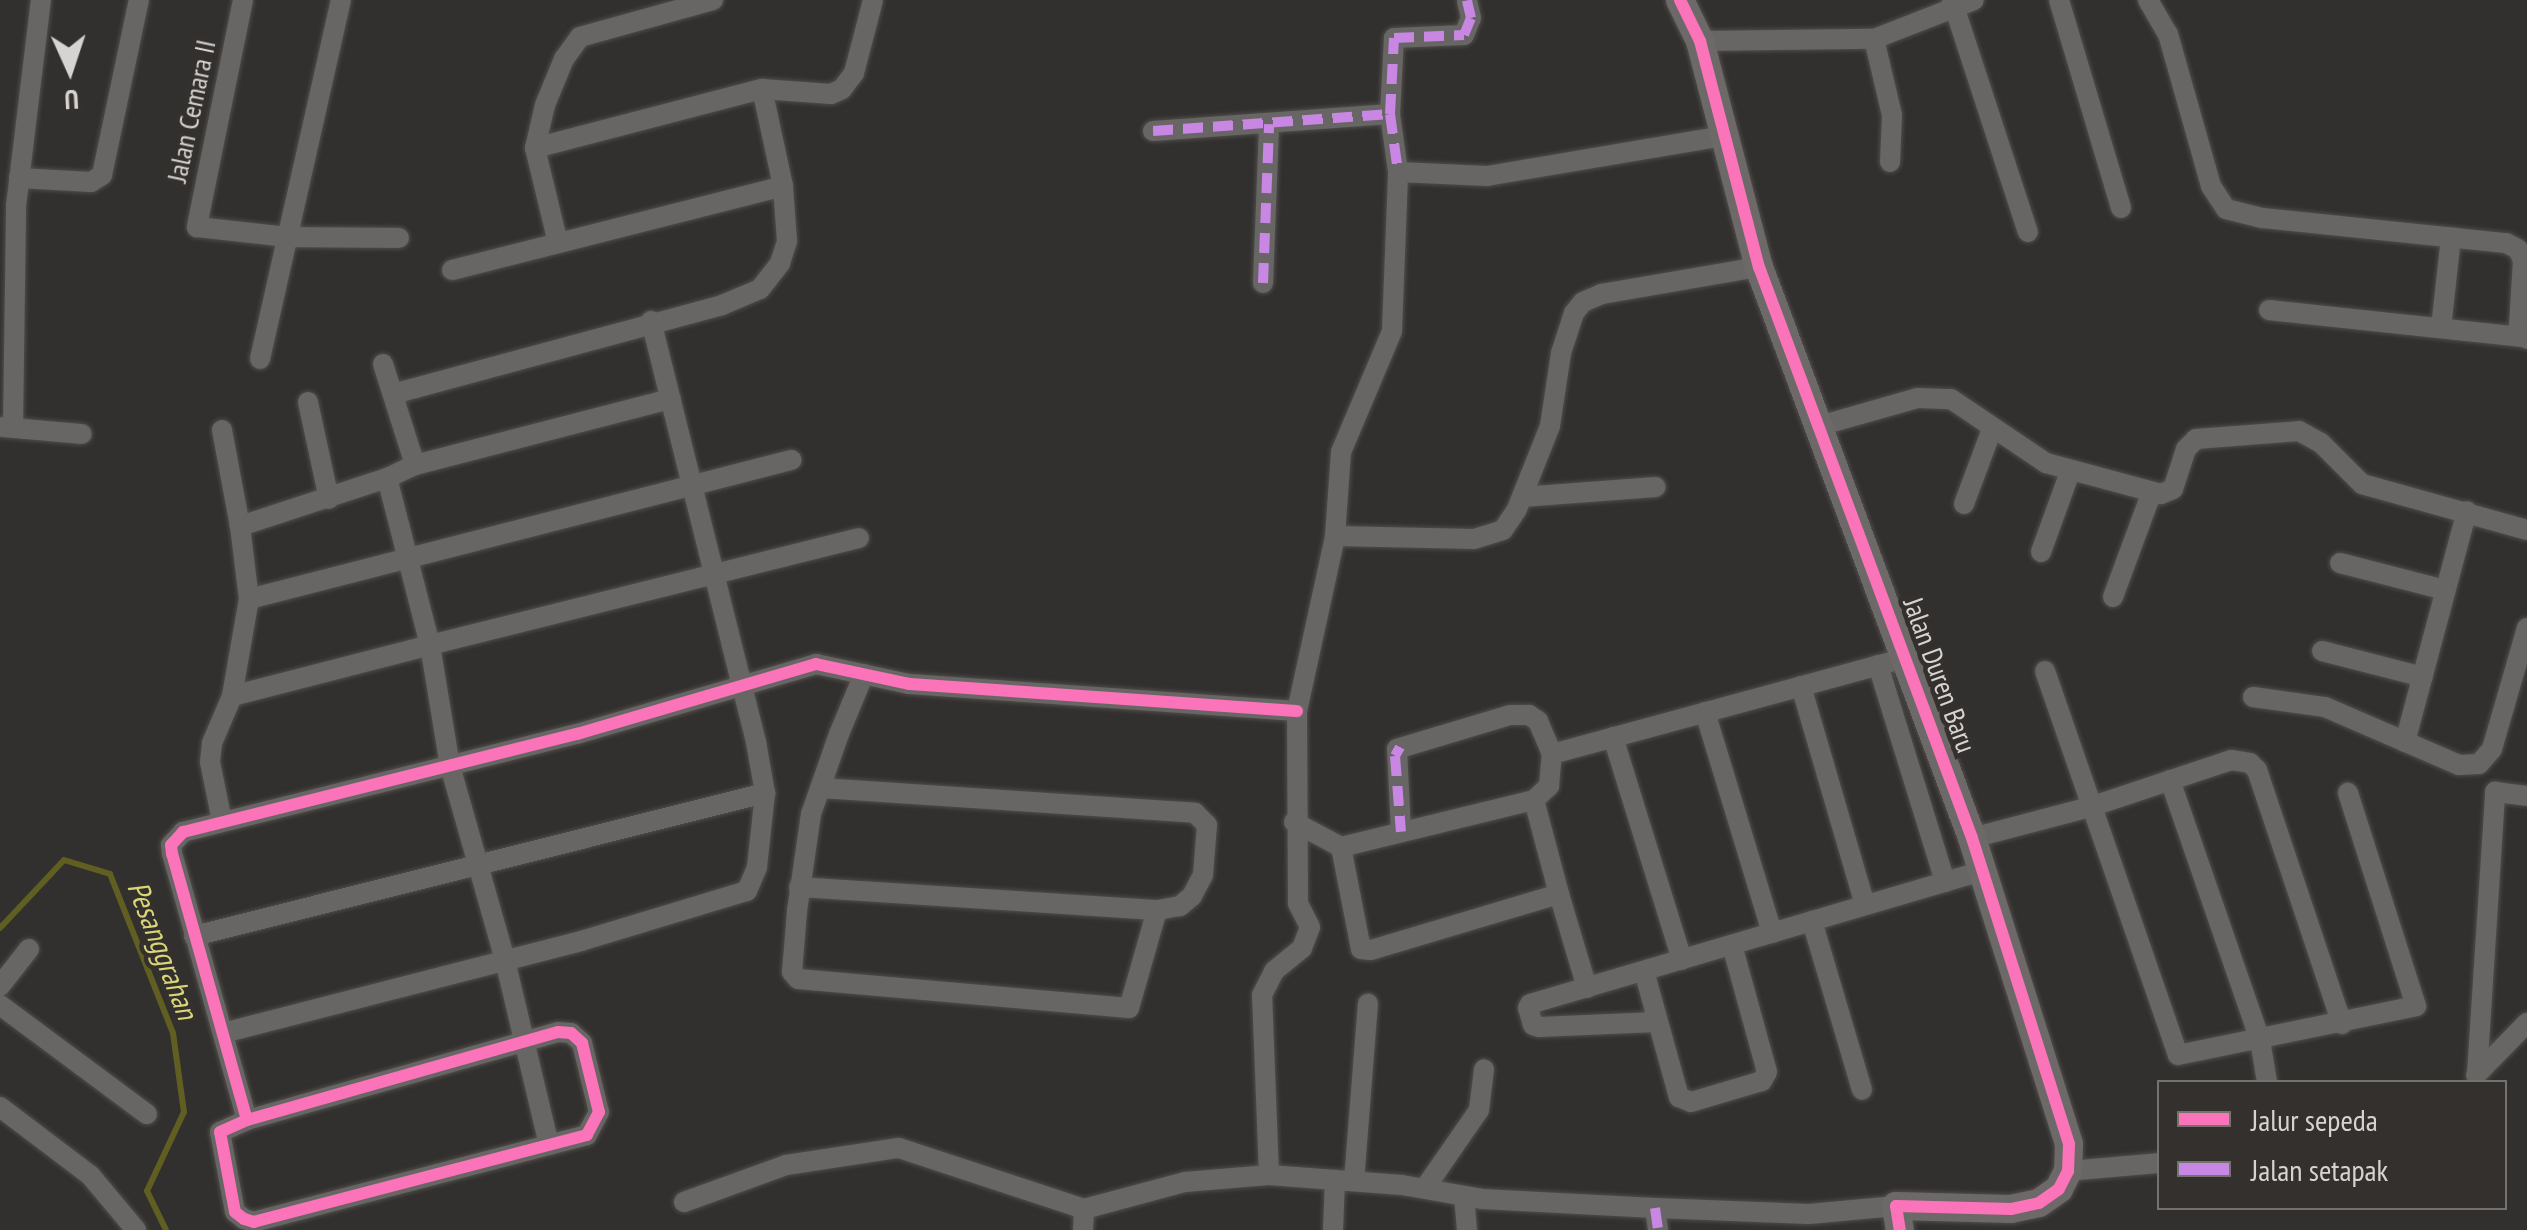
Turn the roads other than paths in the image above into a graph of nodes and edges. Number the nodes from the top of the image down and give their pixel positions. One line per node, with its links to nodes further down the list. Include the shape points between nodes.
1 (41, 0): 22 (street)
2 (139, 0): 22 (street, via 102,175 92,182)
3 (243, 0): 26 (street, Jalan Cemara II, via 195,220 203,230)
4 (341, 0): 26 (street)
5 (713, 0): 19 (street, via 580,37 564,59)
6 (873, 0): 14 (street, via 854,72 842,89 831,94)
7 (1467, 0): 15 (street, via 1471,18 1464,34 1394,38)
8 (1680, 0): 13 (street, Jalan Duren Baru)
9 (2059, 0): 24 (street)
10 (2148, 0): 28 (street, via 2168,34 2211,186 2226,209)
11 (1961, 3): 12 (street); 25 (street)
12 (1878, 38): 13 (street); 20 (street, via 1892,115)
13 (1700, 42): 18 (street, Jalan Duren Baru)
14 (762, 88): 19 (street); 23 (street)
15 (1390, 114): 16 (street); 21 (street)
16 (1269, 124): 17 (street); 32 (street)
17 (1153, 132)
18 (1723, 136): 21 (street, via 1487,176); 30 (street, Jalan Duren Baru)
19 (535, 148): 29 (street)
20 (1890, 162)
21 (1398, 172): 60 (street, via 1392,331 1341,452)
22 (19, 178): 43 (street)
23 (784, 186): 29 (street); 34 (street, via 787,241 771,279 746,298)
24 (2121, 208)
25 (2028, 232)
26 (287, 237): 27 (street); 37 (street)
27 (399, 238)
28 (2451, 238): 35 (street); 36 (street, via 2518,250)
29 (558, 243): 31 (street)
30 (1760, 267): 42 (street, Jalan Duren Baru); 54 (street, via 1583,302 1561,353 1550,426)
31 (452, 270)
32 (1263, 283)
33 (2270, 310): 35 (street)
34 (650, 321): 39 (street); 40 (street)
35 (2441, 328): 36 (street)
36 (2525, 338)
37 (260, 359)
38 (383, 364): 39 (street)
39 (393, 394): 48 (street)
40 (671, 399): 48 (street); 51 (street)
41 (308, 402): 55 (street)
42 (1818, 426): 44 (street, via 1935,397 1968,407); 72 (street, Jalan Duren Baru)
43 (6, 427): 46 (street)
44 (1992, 429): 49 (street); 56 (street)
45 (222, 430): 58 (street)
46 (82, 434)
47 (791, 460): 51 (street)
48 (415, 465): 50 (street)
49 (2070, 472): 53 (street); 62 (street)
50 (386, 478): 55 (street); 63 (street)
51 (692, 483): 63 (street); 65 (street)
52 (1656, 487): 54 (street)
53 (2151, 494): 57 (street, via 2174,488 2196,439 2286,430 2311,435 2362,484); 67 (street)
54 (1522, 497): 60 (street, via 1494,535)
55 (328, 499): 58 (street)
56 (1964, 504)
57 (2467, 511): 59 (street); 66 (street)
58 (240, 526): 68 (street)
59 (2527, 530)
60 (1336, 536): 81 (street)
61 (859, 538): 65 (street)
62 (2041, 552)
63 (410, 558): 68 (street); 70 (street)
64 (2340, 563): 66 (street)
65 (714, 573): 70 (street); 78 (street)
66 (2446, 590): 76 (street)
67 (2113, 598)
68 (249, 599): 79 (street)
69 (2527, 628): 84 (street, via 2487,758 2459,765)
70 (430, 645): 79 (street); 86 (street)
71 (2322, 651): 76 (street)
72 (1908, 657): 73 (street); 97 (street, Jalan Duren Baru)
73 (1878, 665): 77 (street); 101 (street)
74 (2045, 670): 93 (street)
75 (858, 673): 78 (street, via 824,663); 81 (street, via 950,688); 88 (street)
76 (2423, 678): 84 (street)
77 (1801, 686): 82 (street); 104 (street)
78 (746, 688): 86 (street); 89 (street)
79 (232, 696): 94 (street, via 210,762)
80 (2253, 698): 84 (street, via 2325,707)
81 (1297, 711): 95 (street)
82 (1706, 712): 83 (street); 107 (street)
83 (1612, 737): 85 (street); 112 (street)
84 (2406, 742)
85 (1552, 754): 92 (street, via 1550,786); 96 (street, via 1538,721 1523,714 1400,747 1395,756)
86 (450, 766): 94 (street); 99 (street)
87 (2170, 780): 93 (street); 120 (street, via 2231,760 2257,770); 122 (street)
88 (820, 788): 102 (street); 105 (street, via 1202,816 1207,826 1199,886 1180,906)
89 (764, 793): 99 (street); 111 (street, via 757,867 747,892)
90 (2348, 793): 120 (street, via 2418,1003)
91 (2527, 796): 125 (street, via 2495,792)
92 (1534, 800): 96 (street); 103 (street)
93 (2090, 808): 97 (street); 122 (street, via 2178,1055)
94 (222, 822): 108 (street, via 183,832 171,845)
95 (1294, 822): 98 (street); 134 (street, via 1298,902 1310,927 1302,948 1274,971 1262,995)
96 (1401, 832): 98 (street)
97 (1972, 838): 100 (street, Jalan Duren Baru)
98 (1340, 848): 103 (street, via 1358,945 1366,950)
99 (479, 867): 108 (street); 111 (street)
100 (1983, 871): 101 (street); 133 (street, Jalan Duren Baru, via 2069,1144)
101 (1945, 882): 104 (street)
102 (798, 888): 105 (street); 105 (street, via 792,972 798,979 1129,1008)
103 (1559, 894): 115 (street)
104 (1865, 905): 106 (street)
105 (1157, 910)
106 (1812, 921): 107 (street); 127 (street)
107 (1772, 933): 109 (street)
108 (194, 936): 121 (street)
109 (1732, 945): 112 (street); 118 (street, via 1766,1078 1684,1100)
110 (29, 949): 114 (street)
111 (505, 960): 121 (street); 123 (street)
112 (1682, 960): 113 (street)
113 (1644, 971): 115 (street); 118 (street)
114 (0, 986)
115 (1587, 988): 118 (street, via 1530,1004 1533,1025)
116 (1368, 1004): 135 (street)
117 (0, 1005): 129 (street)
118 (1657, 1022)
119 (2527, 1023): 125 (street)
120 (2342, 1024): 122 (street)
121 (223, 1033): 130 (street)
122 (2260, 1040): 126 (street)
123 (524, 1041): 130 (street); 131 (street); 131 (street, via 571,1033 582,1042 596,1126)
124 (1484, 1070): 136 (street, via 1479,1110)
125 (2473, 1078)
126 (2266, 1080)
127 (1862, 1090)
128 (0, 1107): 142 (street, via 90,1175)
129 (147, 1114)
130 (247, 1120): 131 (street, via 220,1132 220,1144 235,1212 254,1222)
131 (548, 1145)
132 (2157, 1163): 133 (street)
133 (2068, 1171): 139 (street, via 2059,1189 2039,1203)
134 (1269, 1175): 135 (street); 140 (street, via 1184,1182)
135 (1344, 1181): 136 (street); 143 (street)
136 (1425, 1188): 137 (street)
137 (1464, 1196): 141 (street); 144 (street)
138 (684, 1202): 140 (street, via 786,1165 899,1148)
139 (1898, 1218): 141 (street)
140 (1083, 1219)
141 (1657, 1219)
142 (136, 1230)
143 (1333, 1230)
144 (1467, 1230)

